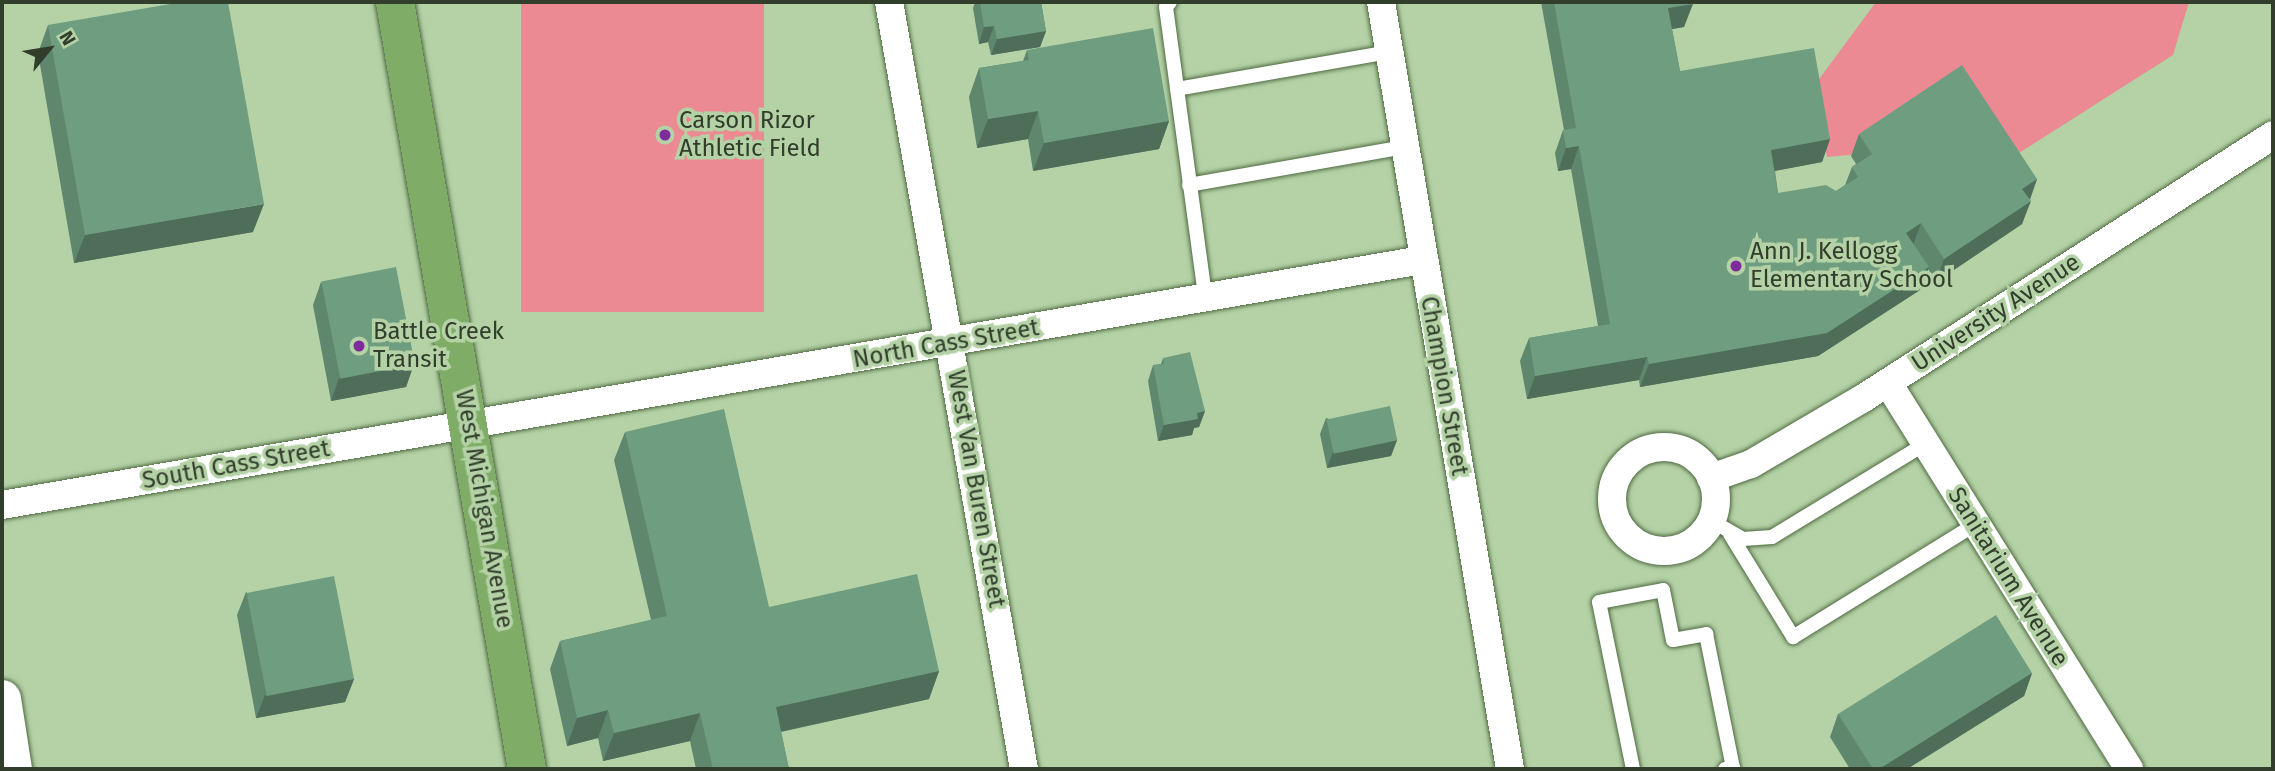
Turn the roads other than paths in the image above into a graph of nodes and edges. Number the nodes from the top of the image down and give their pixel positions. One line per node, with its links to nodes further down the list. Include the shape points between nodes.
1 (395, 2): 14 (highway, West Michigan Avenue)
2 (889, 2): 12 (street, West Van Buren Street)
3 (1170, 2): 6 (lane, via 1166,7)
4 (1381, 2): 5 (street, Champion Street)
5 (1389, 52): 6 (lane); 8 (street, Champion Street)
6 (1177, 89): 9 (lane)
7 (2273, 135): 13 (street, University Avenue)
8 (1405, 148): 9 (lane); 10 (street, Champion Street)
9 (1189, 185): 11 (lane)
10 (1422, 260): 11 (street, North Cass Street); 25 (street, Champion Street)
11 (1205, 296): 12 (street, North Cass Street)
12 (951, 344): 14 (street, North Cass Street); 24 (street, West Van Buren Street)
13 (1888, 383): 15 (street, Sanitarium Avenue); 16 (street, University Avenue, via 1751,464)
14 (470, 426): 17 (street, South Cass Street); 23 (highway, West Michigan Avenue)
15 (1925, 444): 18 (street, Sanitarium Avenue); 19 (lane, via 1772,537 1760,540)
16 (1712, 478): 19 (street); 19 (street, via 1698,459 1684,450 1649,448 1621,468 1611,501 1624,534 1655,551 1689,546)
17 (2, 505)
18 (1974, 524): 19 (lane, via 1793,637); 21 (street, Sanitarium Avenue)
19 (1721, 528)
20 (2, 703): 22 (street)
21 (2124, 767)
22 (13, 769)
23 (527, 769)
24 (1024, 769)
25 (1510, 769)
26 (1633, 769): 27 (lane, via 1599,602 1663,590 1673,640 1706,634 1733,768)
27 (1725, 769)

